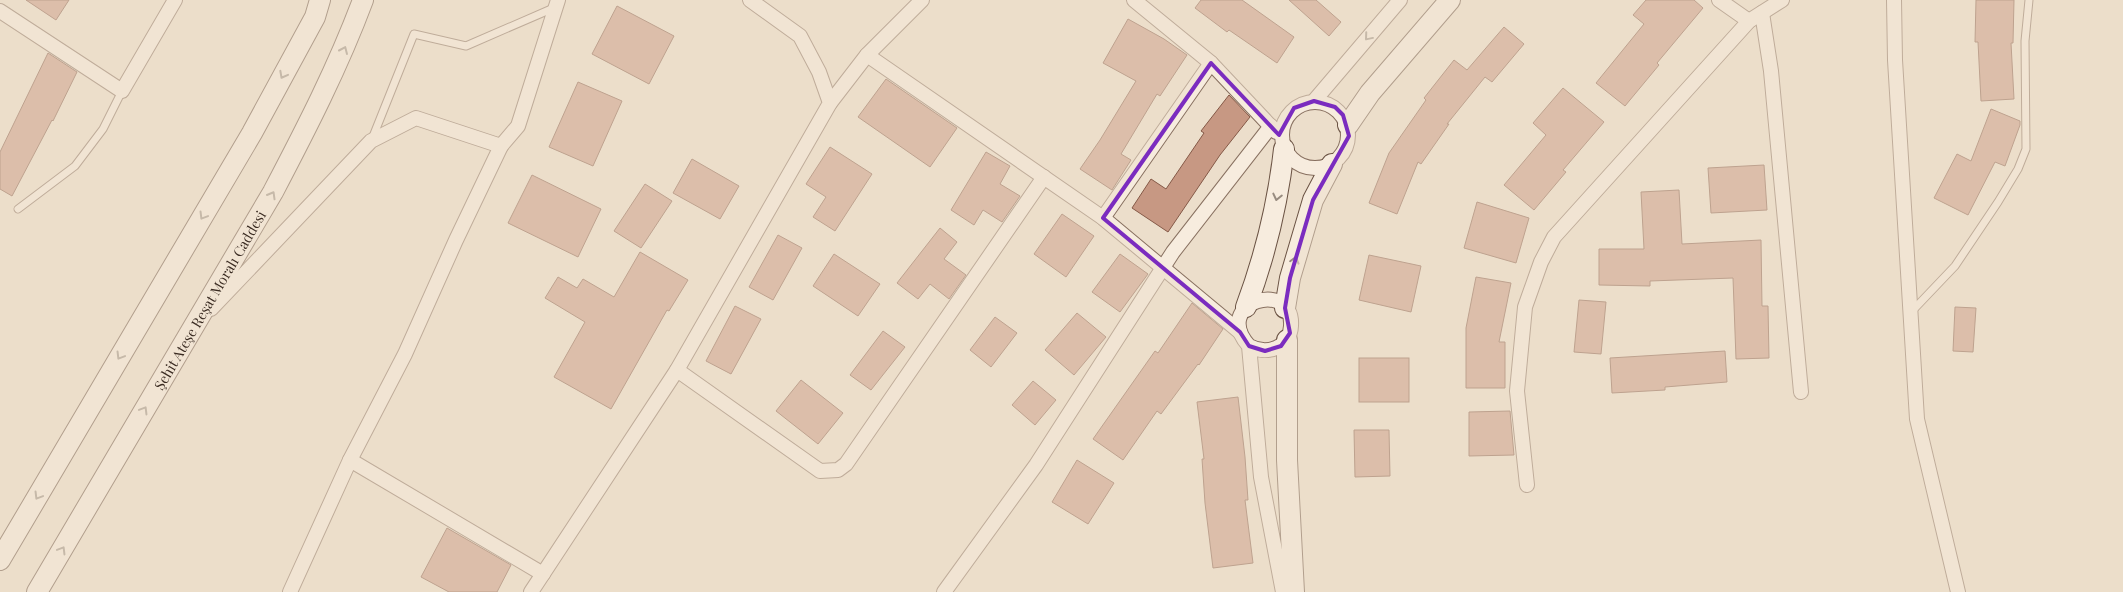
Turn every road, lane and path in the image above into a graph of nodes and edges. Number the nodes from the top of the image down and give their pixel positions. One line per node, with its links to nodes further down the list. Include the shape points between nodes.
1 (175, 0): 19 (street)
2 (320, 0): 43 (main road, one-way to 43, via 315,17 252,133)
3 (363, 0): 35 (main road, Şehit Ateşe Reşat Moralı Caddesi, one-way to 3, via 308,126 345,48)
4 (750, 0): 21 (street, via 800,36 819,72)
5 (922, 0): 17 (street)
6 (1134, 0): 18 (street)
7 (1400, 0): 20 (street, one-way to 20)
8 (1450, 0): 23 (main road, via 1370,93)
9 (1719, 0): 16 (street)
10 (1782, 0): 15 (street)
11 (1894, 0): 34 (street)
12 (2029, 0): 34 (lane, via 2025,41 2026,149 1998,202 1955,266)
13 (557, 3): 24 (lane, via 466,46 414,34); 26 (street, via 518,126)
14 (0, 10): 19 (street)
15 (1762, 13): 16 (street); 40 (street, via 1771,71)
16 (1749, 22): 42 (street, via 1554,237 1540,262 1525,307 1517,391)
17 (867, 55): 21 (street); 28 (street)
18 (1211, 63): 22 (street); 30 (street)
19 (122, 91): 29 (lane, via 102,129 75,166)
20 (1314, 101): 23 (street, via 1325,102 1335,108); 25 (street, via 1294,108 1286,117 1282,127)
21 (830, 103): 39 (street)
22 (1271, 126): 25 (street); 31 (street)
23 (1348, 126): 27 (street, via 1346,147)
24 (371, 142): 26 (street, via 416,118); 35 (street)
25 (1283, 143): 27 (street, via 1290,158 1300,165 1322,168); 32 (main road, one-way to 32, via 1280,185 1261,266)
26 (501, 146): 41 (street, via 405,354)
27 (1332, 164): 33 (main road, one-way to 27, via 1290,278 1313,200)
28 (1044, 178): 30 (street); 39 (street, via 852,457 838,470 820,471)
29 (18, 209)
30 (1103, 218): 31 (street)
31 (1164, 268): 36 (street); 48 (street, via 1036,465)
32 (1246, 307): 33 (street, via 1253,302 1270,299); 36 (street, via 1239,323)
33 (1285, 308): 37 (street, via 1292,324)
34 (1911, 310): 51 (street, via 1917,419)
35 (193, 328): 45 (main road, Şehit Ateşe Reşat Moralı Caddesi, one-way to 35)
36 (1240, 332): 38 (street)
37 (1287, 340): 38 (street, via 1273,350); 50 (main road, via 1287,460)
38 (1249, 346): 49 (street, via 1261,477)
39 (677, 370): 44 (street)
40 (1801, 392)
41 (350, 460): 44 (street); 46 (street)
42 (1528, 485)
43 (0, 560)
44 (543, 574): 47 (street)
45 (37, 592)
46 (290, 592)
47 (531, 592)
48 (944, 592)
49 (1283, 592)
50 (1294, 592)
51 (1958, 592)

